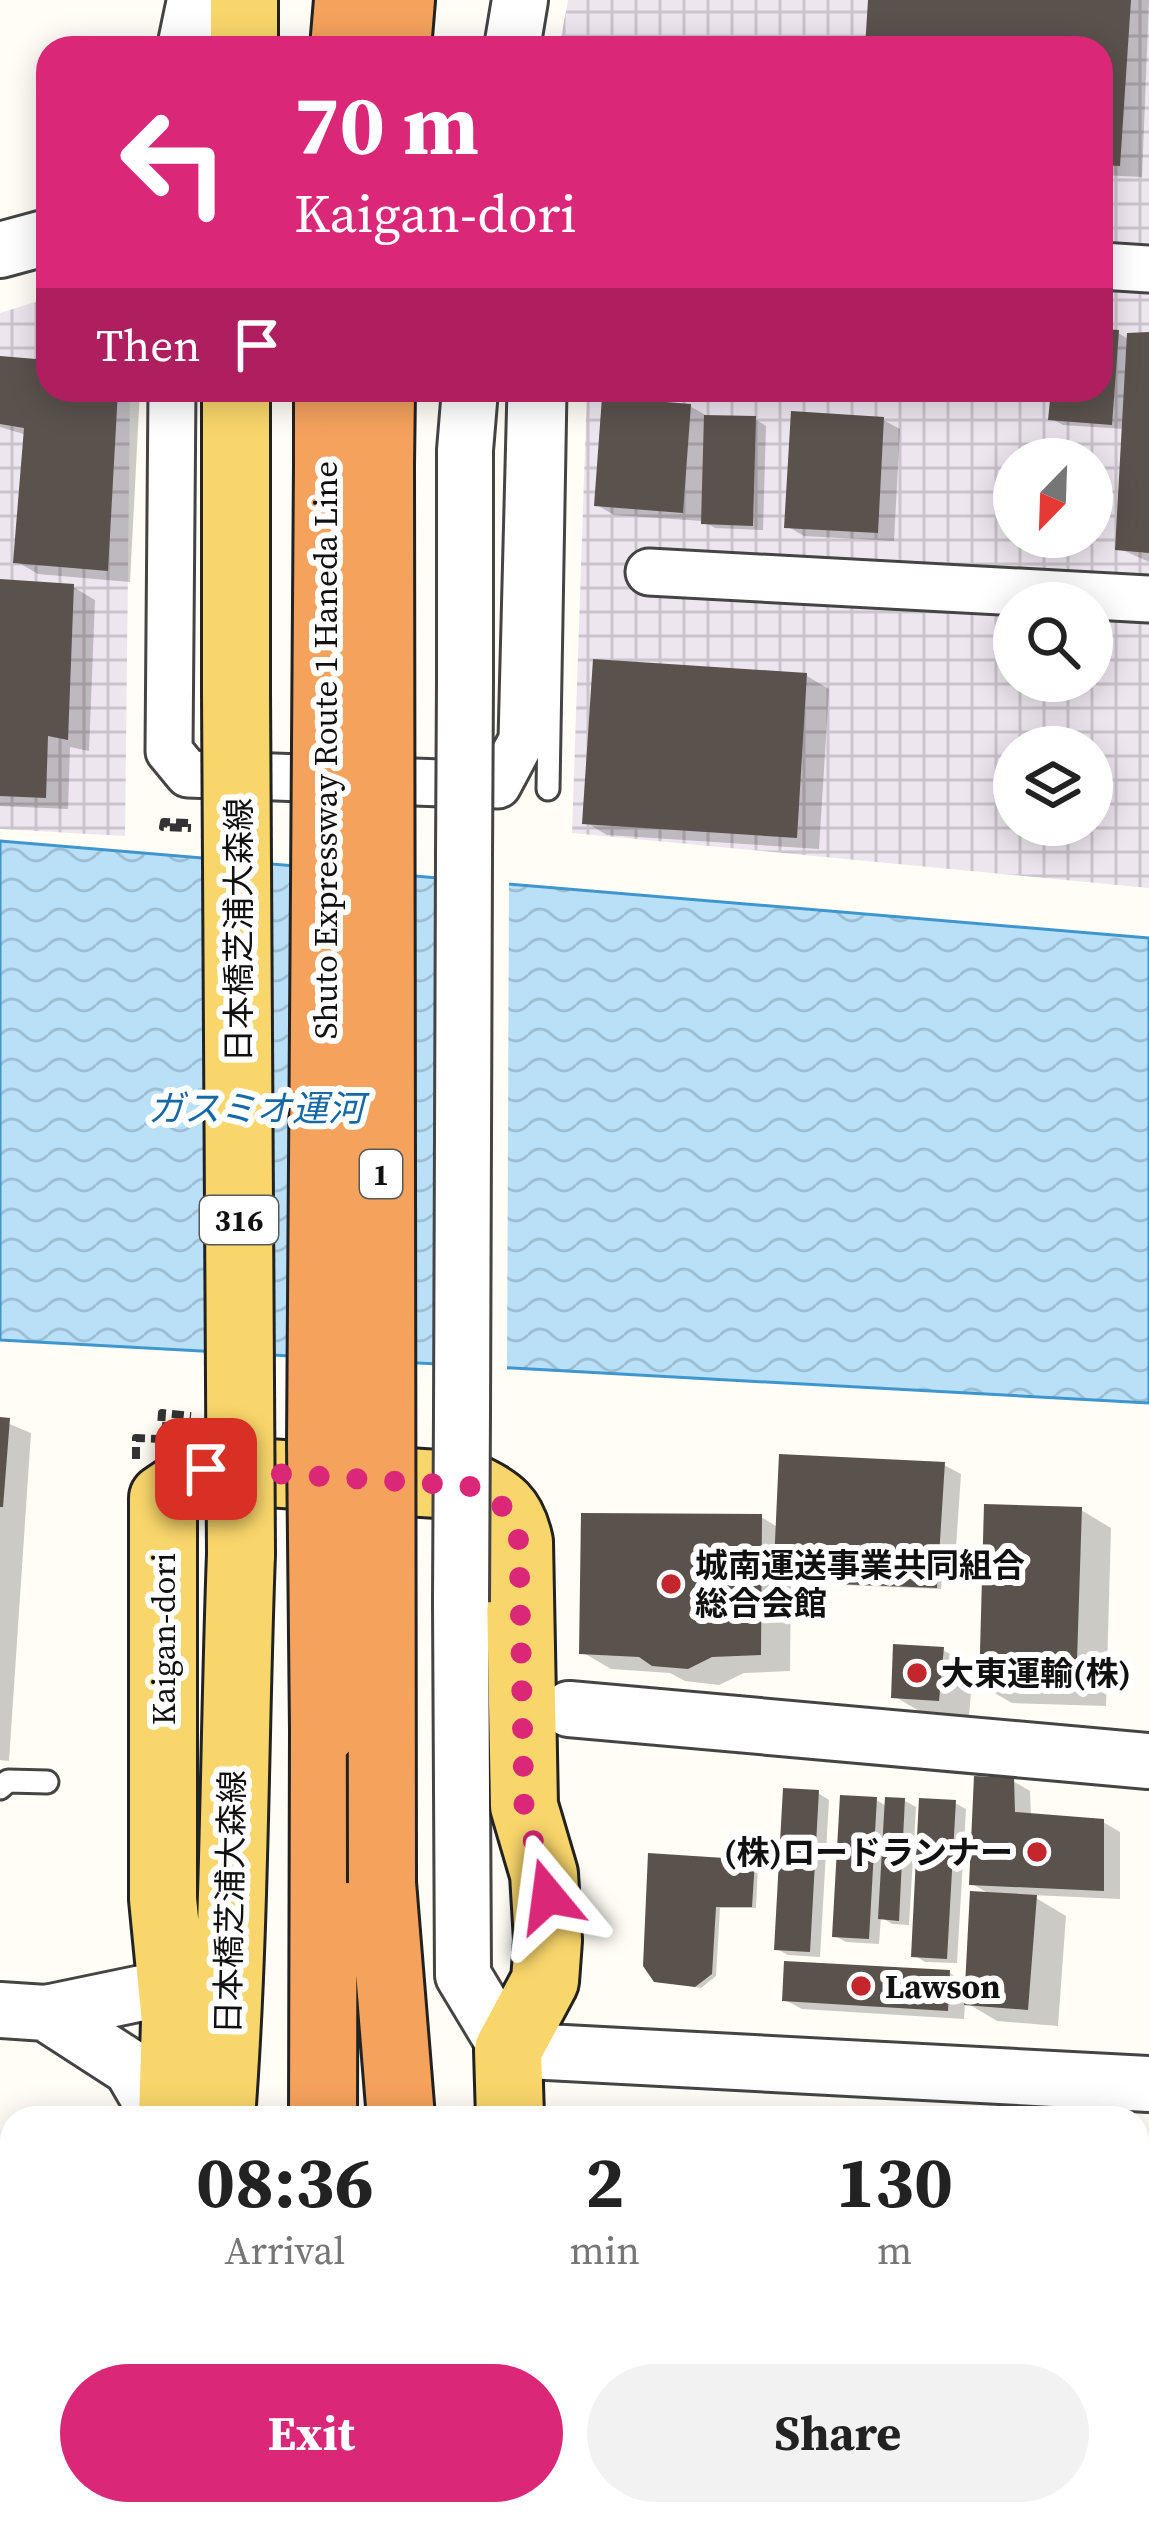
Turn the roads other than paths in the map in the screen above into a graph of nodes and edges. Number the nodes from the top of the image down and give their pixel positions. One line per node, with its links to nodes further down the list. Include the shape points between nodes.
1 (195, 0): 6 (street)
2 (244, 0): 7 (main road)
3 (348, 0): 8 (highway)
4 (400, 0): 9 (highway)
5 (520, 0): 10 (street)
6 (188, 36)
7 (244, 36)
8 (345, 36)
9 (398, 36)
10 (514, 36)
11 (36, 240): 12 (street)
12 (0, 250)
13 (1113, 267): 14 (street)
14 (1149, 269)
15 (172, 402): 20 (street, via 169,752 188,774 498,785 522,740)
16 (236, 402): 30 (main road, 日本橋芝浦大森線 / 316, bridge, via 241,1554)
17 (332, 402): 22 (highway, Shuto Expressway Route 1 Haneda Line / 1)
18 (377, 402): 22 (highway, Shuto Expressway Route 1 Haneda Line / 1)
19 (469, 402): 34 (street, bridge, via 463,1975)
20 (531, 402)
21 (555, 402): 25 (lane)
22 (354, 465): 31 (highway, Shuto Expressway Route 1 Haneda Line / 1, bridge); 31 (highway, Shuto Expressway Route 1 Haneda Line / 1, bridge, via 382,1883)
23 (649, 572): 24 (street)
24 (1149, 599)
25 (548, 789)
26 (569, 1709): 27 (street)
27 (1149, 1760)
28 (46, 1782): 29 (lane)
29 (0, 1788)
30 (232, 1848): 32 (street, via 210,1947); 38 (main road, 日本橋芝浦大森線 / 316)
31 (364, 1952): 39 (highway); 40 (highway, Shuto Expressway Route 1 Haneda Line / 1); 41 (highway, Shuto Expressway Route 1 Haneda Line / 1); 42 (highway)
32 (171, 1987): 33 (street); 34 (main road, Kaigan-dori, via 163,1899 163,1498 206,1469 469,1486 513,1515 519,1542 524,1806 548,1896 544,1981); 37 (main road, Kaigan-dori)
33 (23, 2012): 36 (street, via 131,2068)
34 (508, 2050): 35 (street); 43 (main road, Kaigan-dori)
35 (1149, 2084)
36 (153, 2106)
37 (172, 2106)
38 (222, 2106)
39 (301, 2106)
40 (326, 2106)
41 (379, 2106)
42 (397, 2106)
43 (510, 2106)

